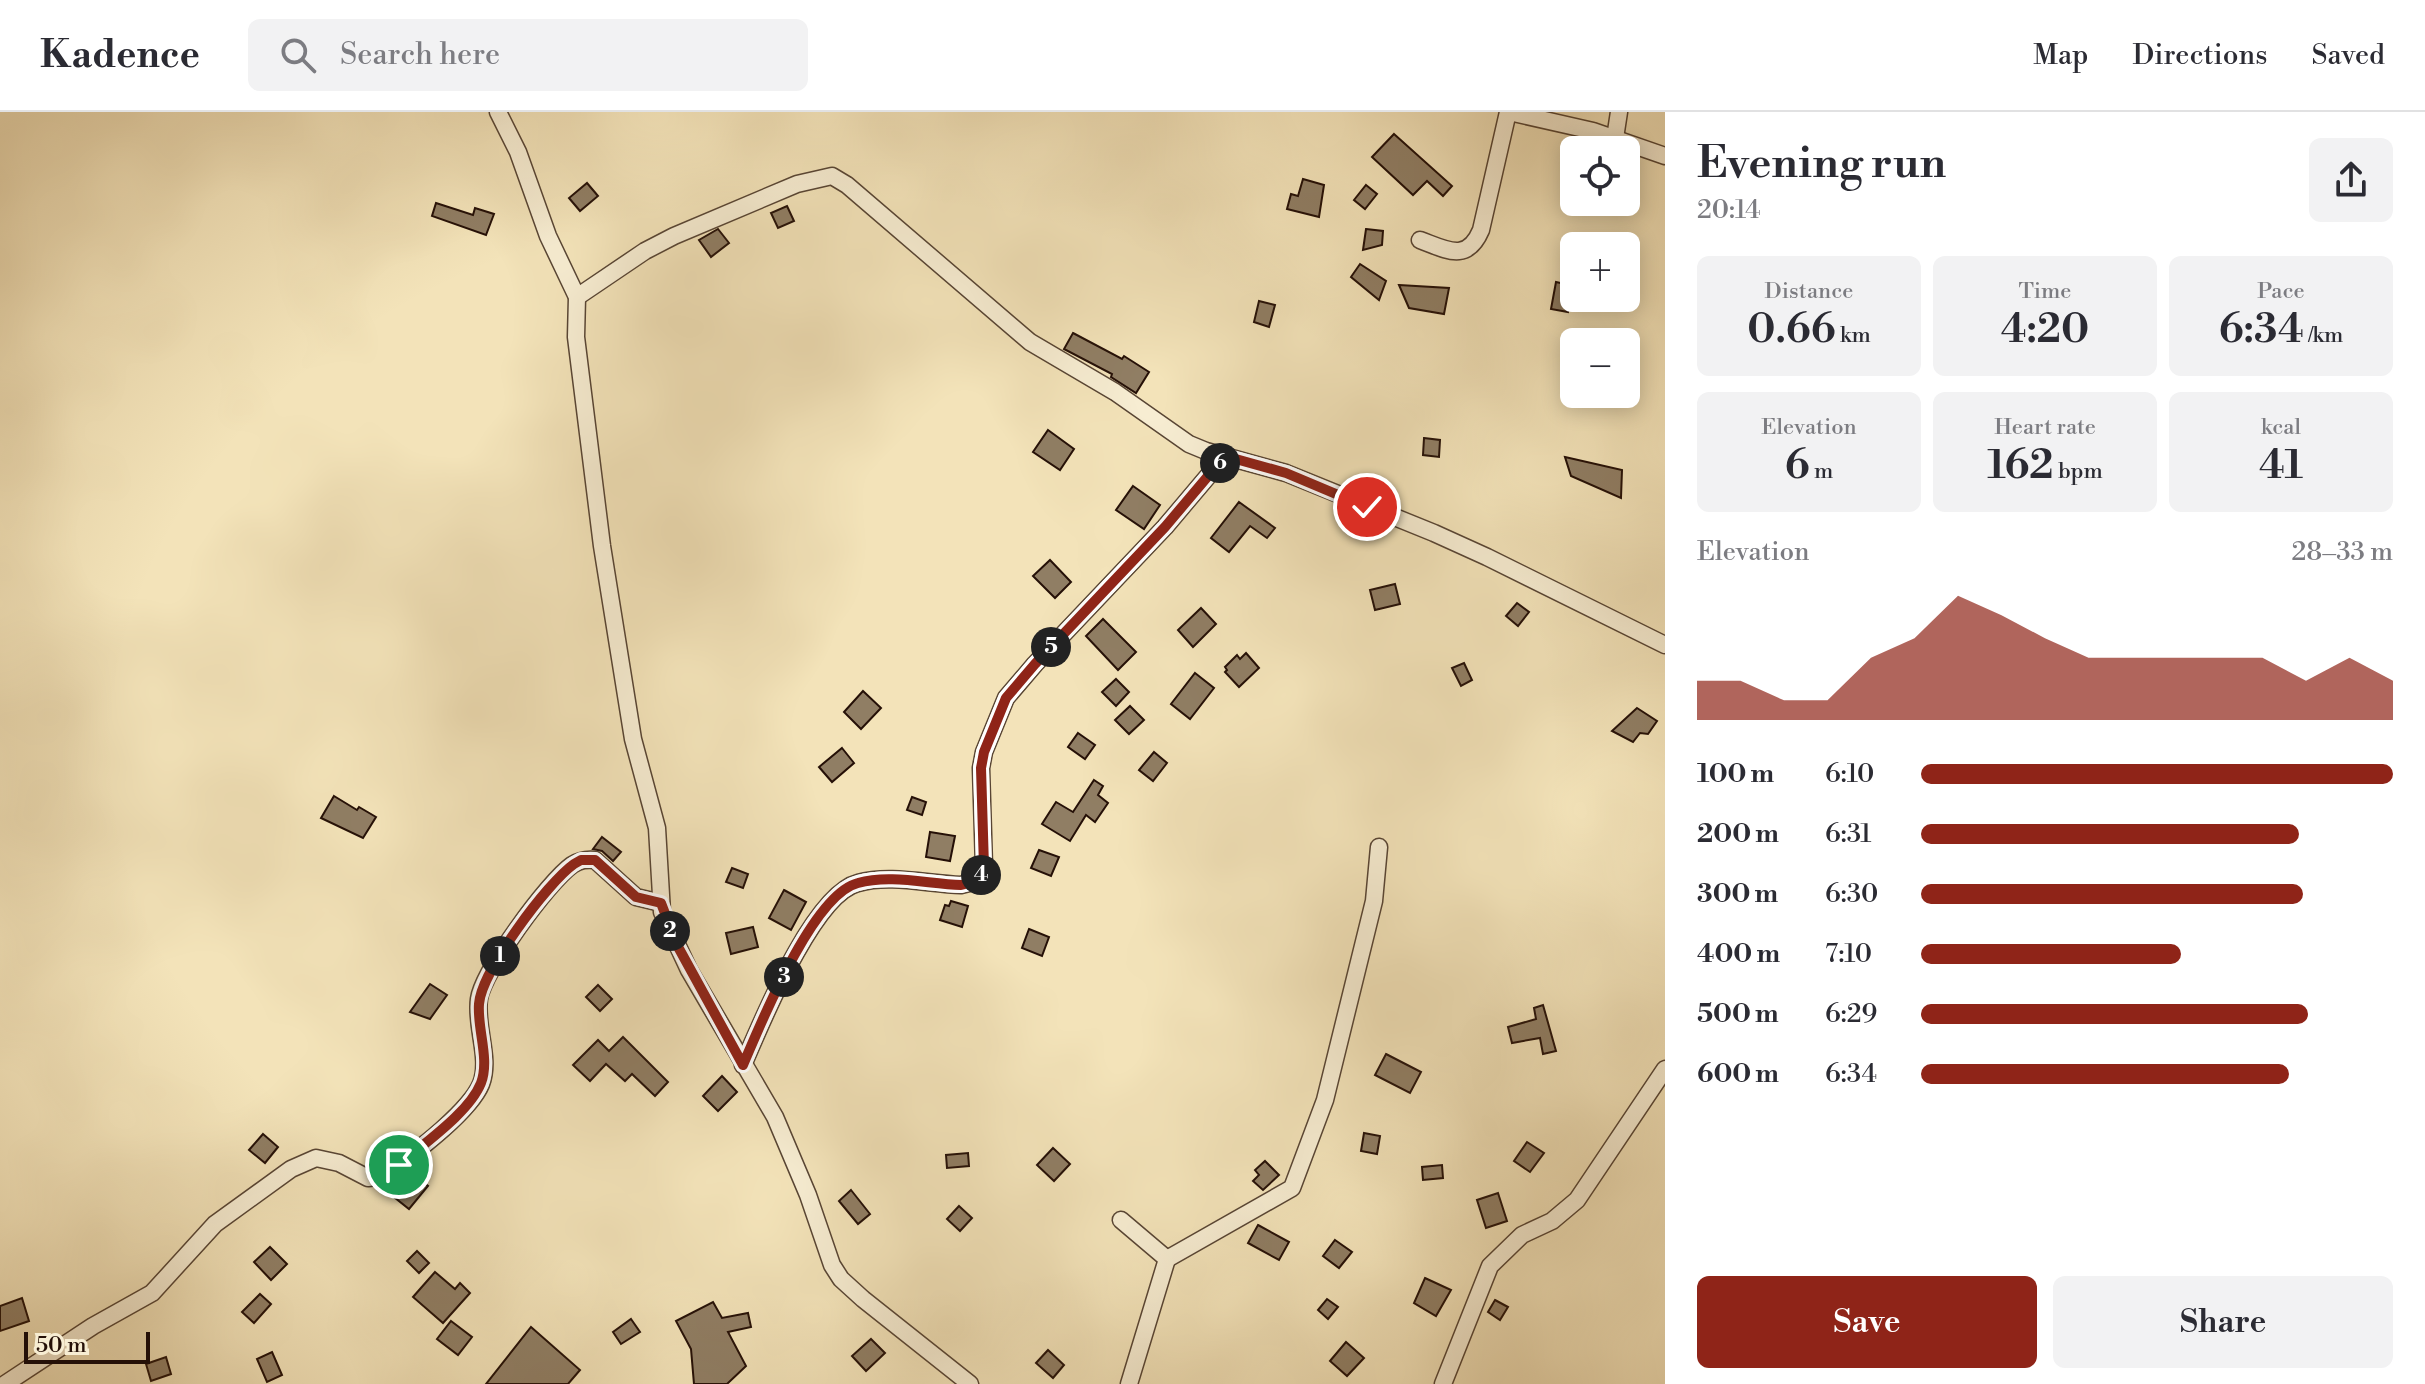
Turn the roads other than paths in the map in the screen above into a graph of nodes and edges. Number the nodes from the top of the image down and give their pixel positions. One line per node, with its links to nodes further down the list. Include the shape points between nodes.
1 (498, 112): 9 (street)
2 (1508, 112): 4 (street); 8 (street, via 1476,242 1455,253)
3 (1619, 112): 5 (street)
4 (1608, 136)
5 (1615, 136)
6 (1640, 147): 7 (street)
7 (1665, 156)
8 (1420, 240)
9 (577, 297): 10 (street, via 674,236 797,184 832,176 1037,347 1115,392 1189,444); 13 (street, via 577,346 602,546 633,739 657,828)
10 (1225, 456): 11 (street, via 1286,473 1457,543); 14 (street, via 1006,698 981,768 986,854 980,876 961,885 876,879 845,887 806,936)
11 (1665, 645)
12 (1379, 847): 17 (street, via 1374,901 1325,1100 1292,1188)
13 (661, 903): 14 (street, via 677,945); 18 (street, via 636,897 595,860 581,860 568,869 488,972 478,1010 485,1067 481,1083 459,1112 384,1176 368,1178 316,1158 291,1169 215,1224 152,1293)
14 (743, 1065): 19 (street, via 787,1143 841,1279)
15 (1665, 1069): 21 (street, via 1577,1200 1552,1221 1522,1235 1490,1266)
16 (1121, 1220): 17 (street)
17 (1167, 1259): 20 (street)
18 (5, 1384)
19 (970, 1384)
20 (1129, 1384)
21 (1443, 1384)

